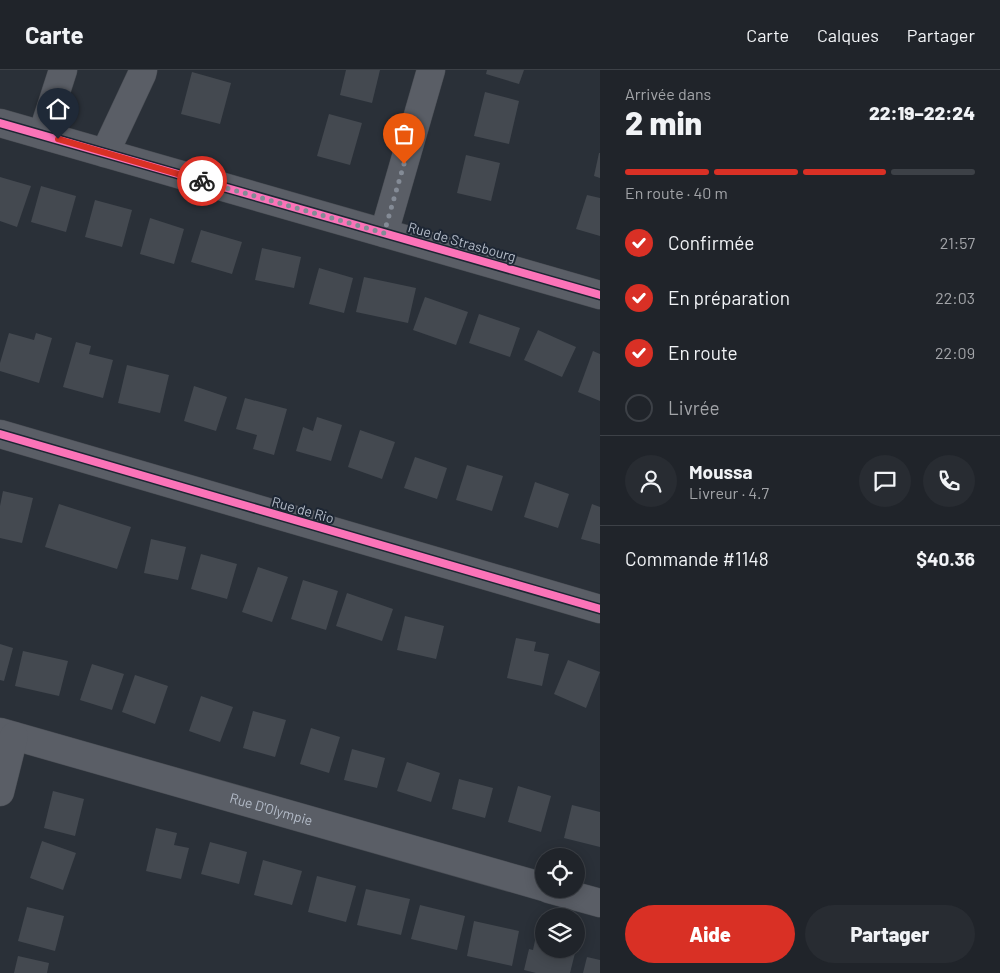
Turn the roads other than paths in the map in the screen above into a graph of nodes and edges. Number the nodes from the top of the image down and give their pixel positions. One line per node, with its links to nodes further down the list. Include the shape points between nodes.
1 (63, 70): 5 (street)
2 (143, 70): 6 (street)
3 (431, 70): 7 (street)
4 (0, 123): 5 (street, Rue de Strasbourg)
5 (42, 135): 6 (street, Rue de Strasbourg)
6 (106, 153): 7 (street, Rue de Strasbourg)
7 (384, 233): 8 (street, Rue de Strasbourg)
8 (600, 295)
9 (0, 434): 10 (street, Rue de Rio)
10 (600, 608)
11 (7, 734): 12 (street); 13 (street, Rue D'Olympie)
12 (0, 792)
13 (535, 884)
14 (582, 898): 15 (street)
15 (600, 903)

